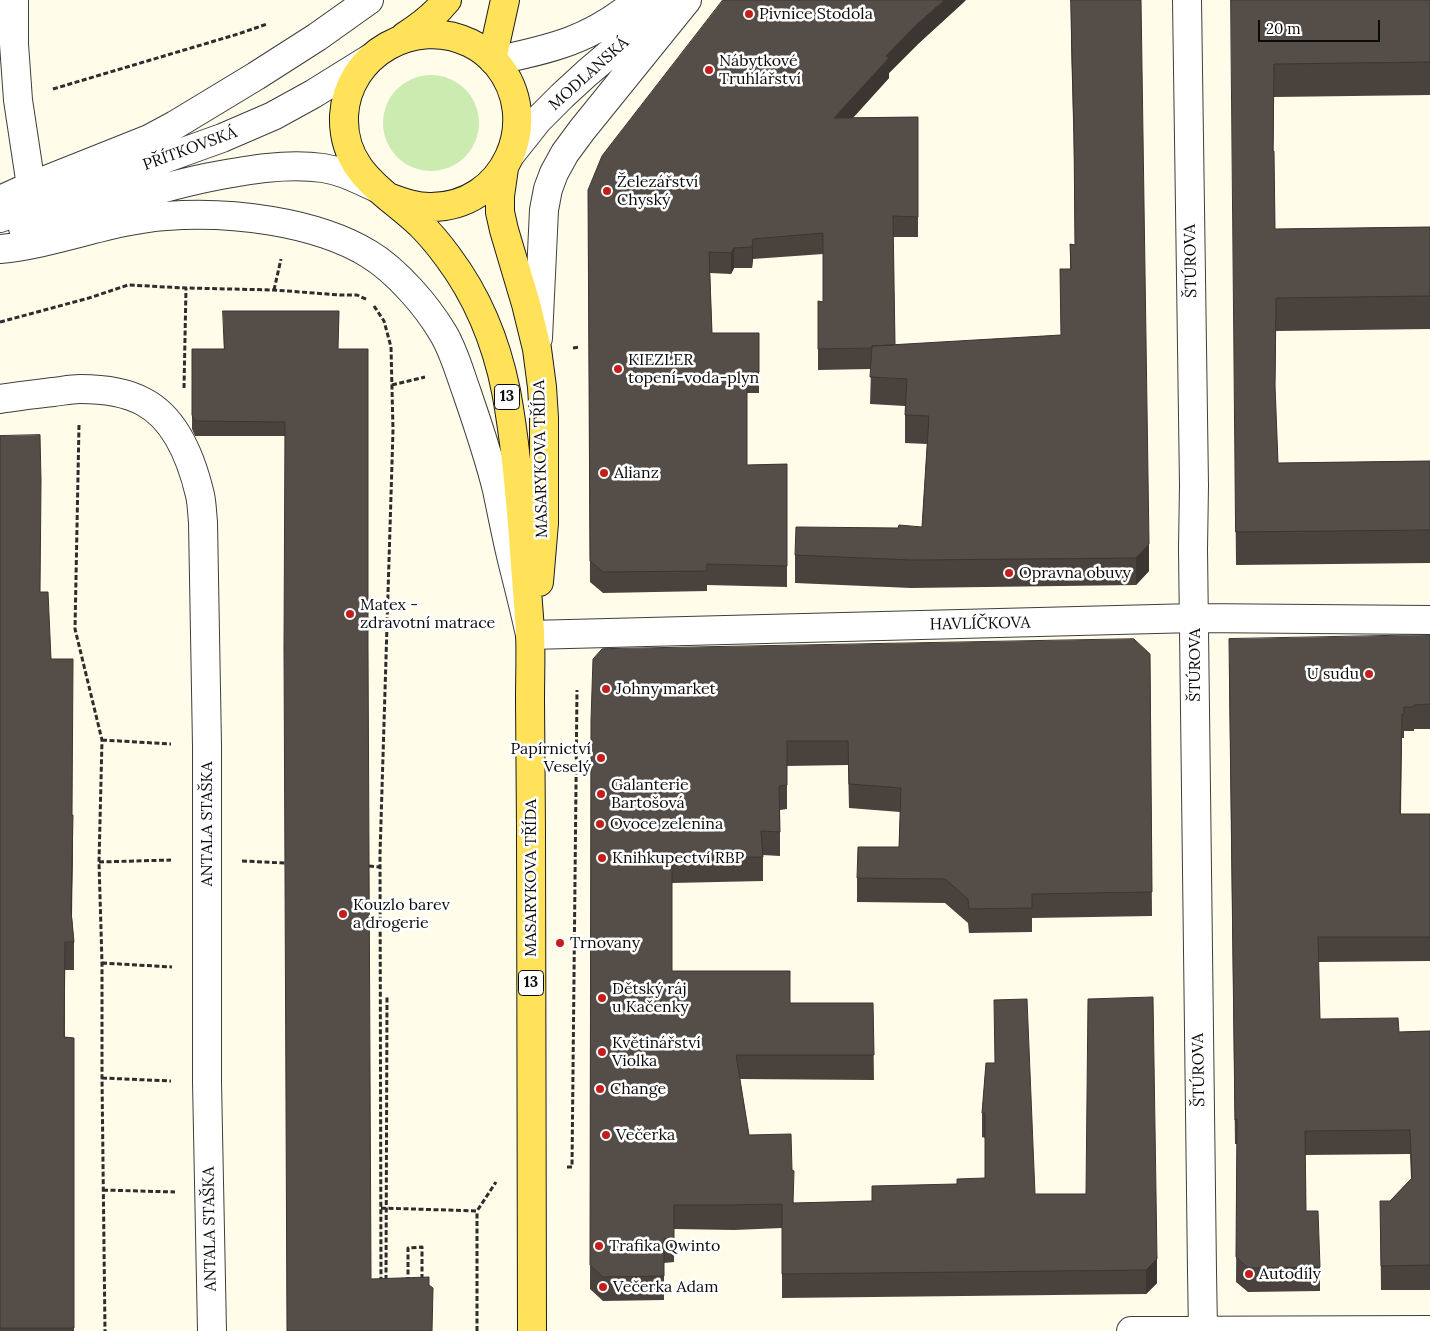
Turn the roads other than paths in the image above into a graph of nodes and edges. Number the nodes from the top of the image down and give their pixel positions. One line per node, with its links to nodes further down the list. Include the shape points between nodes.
1 (14, 0): 10 (street)
2 (369, 0): 14 (street, via 175,125 149,139)
3 (447, 0): 9 (main road, MASARYKOVA TŘÍDA, via 426,22)
4 (504, 0): 12 (main road)
5 (638, 0): 12 (street, MODLANSKÁ, via 612,20 568,43)
6 (673, 0): 13 (street, MODLANSKÁ, via 550,108)
7 (687, 0): 20 (street, via 582,130 554,172 544,210)
8 (1187, 0): 22 (street, ŠTÚROVA)
9 (397, 41): 11 (main road, MASARYKOVA TŘÍDA); 12 (main road, MASARYKOVA TŘÍDA, via 414,35 440,34 468,42)
10 (7, 44): 14 (street)
11 (371, 58): 15 (main road, MASARYKOVA TŘÍDA, via 352,84 346,100 345,133 356,165); 17 (street, PŘÍTKOVSKÁ, via 264,120)
12 (493, 60): 13 (main road, MASARYKOVA TŘÍDA, via 510,85 518,112 518,125)
13 (507, 161): 15 (main road, MASARYKOVA TŘÍDA, via 481,192 450,205 418,207); 20 (main road, MASARYKOVA TŘÍDA / 13, via 500,212)
14 (31, 186): 16 (street)
15 (382, 193): 18 (street, PŘÍTKOVSKÁ, via 341,172 325,169 292,166 254,169 130,196); 24 (main road, MASARYKOVA TŘÍDA / 13, via 422,226 462,278 478,305 498,356 519,488)
16 (0, 200)
17 (0, 218)
18 (0, 234)
19 (0, 249): 24 (street, via 136,220 222,215 311,230 372,256 414,294 444,335 476,418 496,487)
20 (537, 349): 24 (main road, MASARYKOVA TŘÍDA / 13, via 544,418 544,523)
21 (0, 398): 27 (street, ANTALA STAŠKA, via 80,389 107,391 144,402 171,426 193,471 200,496 207,746 207,1082)
22 (1194, 618): 23 (street, HAVLÍČKOVA); 24 (street, HAVLÍČKOVA); 25 (street, ŠTÚROVA)
23 (1430, 620)
24 (530, 635): 28 (main road, MASARYKOVA TŘÍDA / 13)
25 (1203, 1330): 26 (street); 29 (street)
26 (1430, 1330)
27 (212, 1331)
28 (532, 1331)
29 (1131, 1331)

